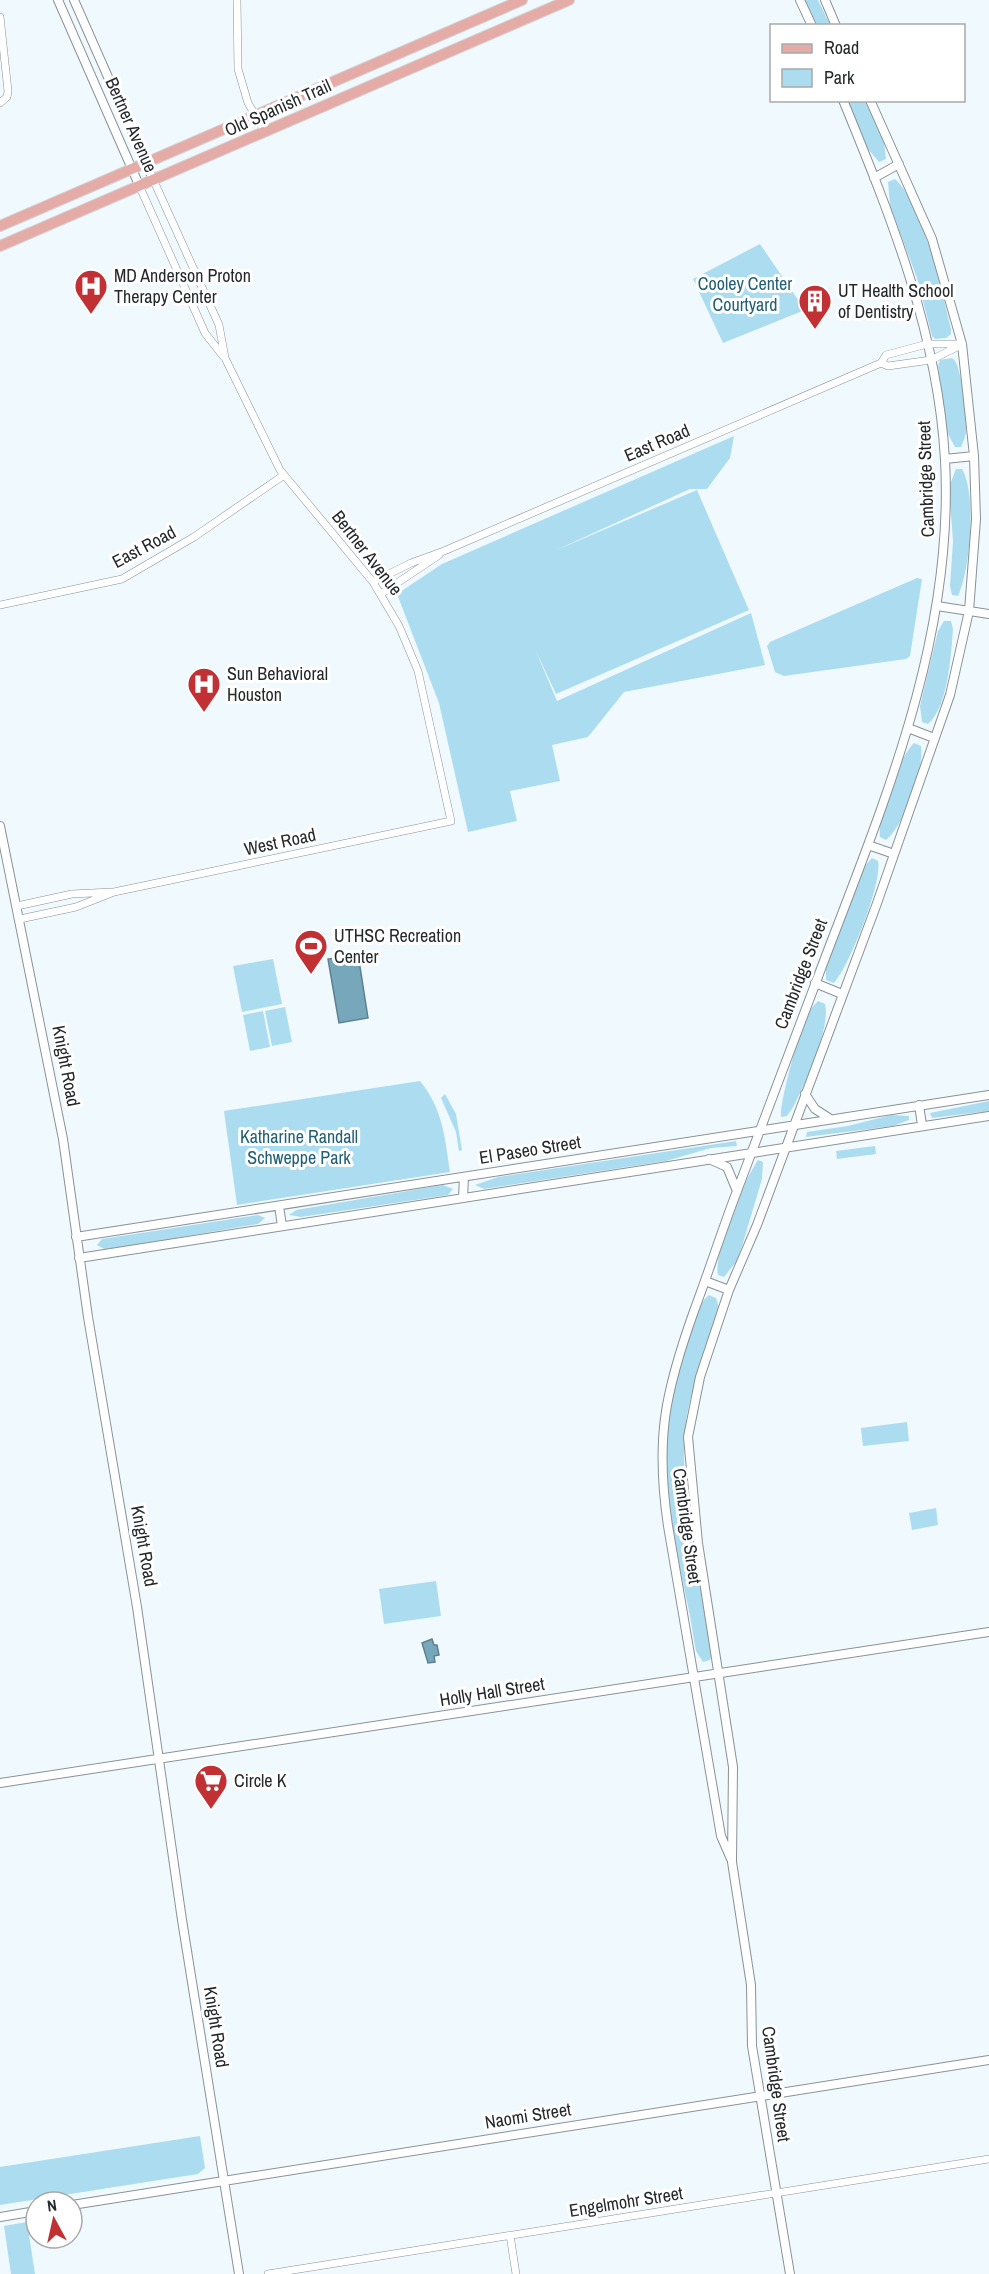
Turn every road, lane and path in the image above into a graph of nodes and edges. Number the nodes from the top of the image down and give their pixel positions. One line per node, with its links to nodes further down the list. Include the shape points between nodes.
1 (58, 0): 18 (street, Bertner Avenue)
2 (74, 0): 16 (street, Bertner Avenue)
3 (237, 0): 14 (street, via 238,69 248,103)
4 (522, 0): 14 (main road, Old Spanish Trail)
5 (569, 0): 15 (main road, Old Spanish Trail)
6 (801, 0): 9 (street)
7 (825, 0): 10 (street)
8 (0, 17): 13 (street, via 7,97)
9 (811, 24)
10 (835, 24)
11 (844, 102): 19 (street, Cambridge Street)
12 (871, 102): 17 (street, Cambridge Street)
13 (0, 103)
14 (258, 115): 15 (street); 16 (main road, Old Spanish Trail)
15 (265, 132): 20 (main road, Old Spanish Trail)
16 (146, 163): 18 (main road, Old Spanish Trail); 20 (street, Bertner Avenue)
17 (899, 164): 19 (street); 25 (street, Cambridge Street, via 932,239)
18 (132, 169): 21 (street, Bertner Avenue); 22 (main road, Old Spanish Trail)
19 (874, 178): 24 (street, Cambridge Street, via 903,249)
20 (153, 179): 21 (main road, Old Spanish Trail); 26 (street, Bertner Avenue, via 219,325)
21 (139, 185): 23 (main road, Old Spanish Trail); 26 (street, Bertner Avenue, via 205,333)
22 (0, 225)
23 (0, 246)
24 (927, 344): 25 (street, East Road); 27 (street, Cambridge Street); 28 (street, East Road, via 886,355)
25 (962, 344): 27 (street, East Road); 29 (street, Cambridge Street)
26 (225, 358): 31 (street, Bertner Avenue)
27 (931, 360): 28 (street, East Road, via 888,366); 30 (street, Cambridge Street)
28 (881, 363): 32 (street, East Road)
29 (974, 456): 30 (street); 37 (street, Cambridge Street, via 975,519)
30 (945, 459): 36 (street, Cambridge Street, via 945,536)
31 (284, 475): 33 (street, Bertner Avenue); 35 (street, East Road, via 194,537 122,579)
32 (444, 551): 33 (street, East Road, via 402,566); 34 (street, East Road)
33 (373, 582): 34 (street, Bertner Avenue)
34 (382, 593): 41 (street, Bertner Avenue, via 418,671)
35 (0, 605)
36 (937, 606): 37 (street); 39 (street, Cambridge Street, via 928,658)
37 (969, 611): 38 (street); 40 (street, Cambridge Street, via 950,695)
38 (989, 614)
39 (908, 728): 40 (street); 43 (street, Cambridge Street)
40 (934, 738): 44 (street, Cambridge Street)
41 (451, 821): 45 (street, West Road)
42 (0, 826): 46 (street, Knight Road)
43 (868, 845): 44 (street); 48 (street, Cambridge Street)
44 (894, 854): 49 (street, Cambridge Street)
45 (114, 892): 46 (street, West Road, via 83,893); 47 (street, West Road, via 76,907)
46 (17, 906): 47 (street, Knight Road)
47 (20, 919): 66 (street, Knight Road, via 63,1139)
48 (815, 983): 49 (street); 57 (street, Cambridge Street)
49 (842, 994): 50 (street, Cambridge Street)
50 (805, 1094): 54 (street, via 815,1109); 55 (street, Cambridge Street)
51 (989, 1095): 52 (street, El Paseo Street)
52 (919, 1105): 54 (street, El Paseo Street); 56 (street)
53 (989, 1116): 56 (street, El Paseo Street)
54 (829, 1118): 55 (street, El Paseo Street)
55 (793, 1123): 57 (street, El Paseo Street); 58 (street, Cambridge Street)
56 (922, 1125): 58 (street, El Paseo Street)
57 (761, 1128): 59 (street, Cambridge Street); 61 (street, El Paseo Street)
58 (786, 1146): 59 (street, El Paseo Street); 69 (street, Cambridge Street)
59 (753, 1151): 60 (street, El Paseo Street); 62 (street, Cambridge Street)
60 (702, 1159): 62 (street, via 715,1160 727,1167); 63 (street, El Paseo Street)
61 (464, 1177): 63 (street); 64 (street, El Paseo Street)
62 (737, 1191): 68 (street, Cambridge Street)
63 (463, 1197): 65 (street, El Paseo Street)
64 (279, 1206): 65 (street); 66 (street, El Paseo Street)
65 (282, 1226): 67 (street, El Paseo Street)
66 (76, 1237): 67 (street, Knight Road)
67 (79, 1258): 73 (street, Knight Road)
68 (705, 1281): 69 (street); 72 (street, Cambridge Street, via 678,1354 662,1420 661,1447 661,1481)
69 (729, 1290): 71 (street, Cambridge Street, via 700,1377 688,1437 698,1543)
70 (989, 1632): 71 (street, Holly Hall Street)
71 (719, 1674): 72 (street, Holly Hall Street); 75 (street, Cambridge Street, via 733,1767)
72 (693, 1678): 73 (street, Holly Hall Street); 75 (street, Cambridge Street, via 722,1836)
73 (158, 1759): 74 (street, Holly Hall Street); 79 (street, Knight Road)
74 (0, 1784)
75 (732, 1862): 77 (street, Cambridge Street, via 751,1985 752,2046)
76 (989, 2060): 77 (street, Naomi Street)
77 (761, 2095): 79 (street, Naomi Street); 80 (street, Cambridge Street)
78 (989, 2159): 80 (street, Engelmohr Street)
79 (225, 2181): 81 (street, Naomi Street); 85 (street, Knight Road)
80 (776, 2193): 84 (street, Engelmohr Street); 88 (street, Cambridge Street)
81 (84, 2203)
82 (24, 2213): 83 (street)
83 (0, 2217)
84 (510, 2235): 86 (street, Engelmohr Street); 87 (street)
85 (239, 2274)
86 (268, 2274)
87 (516, 2274)
88 (790, 2274)

